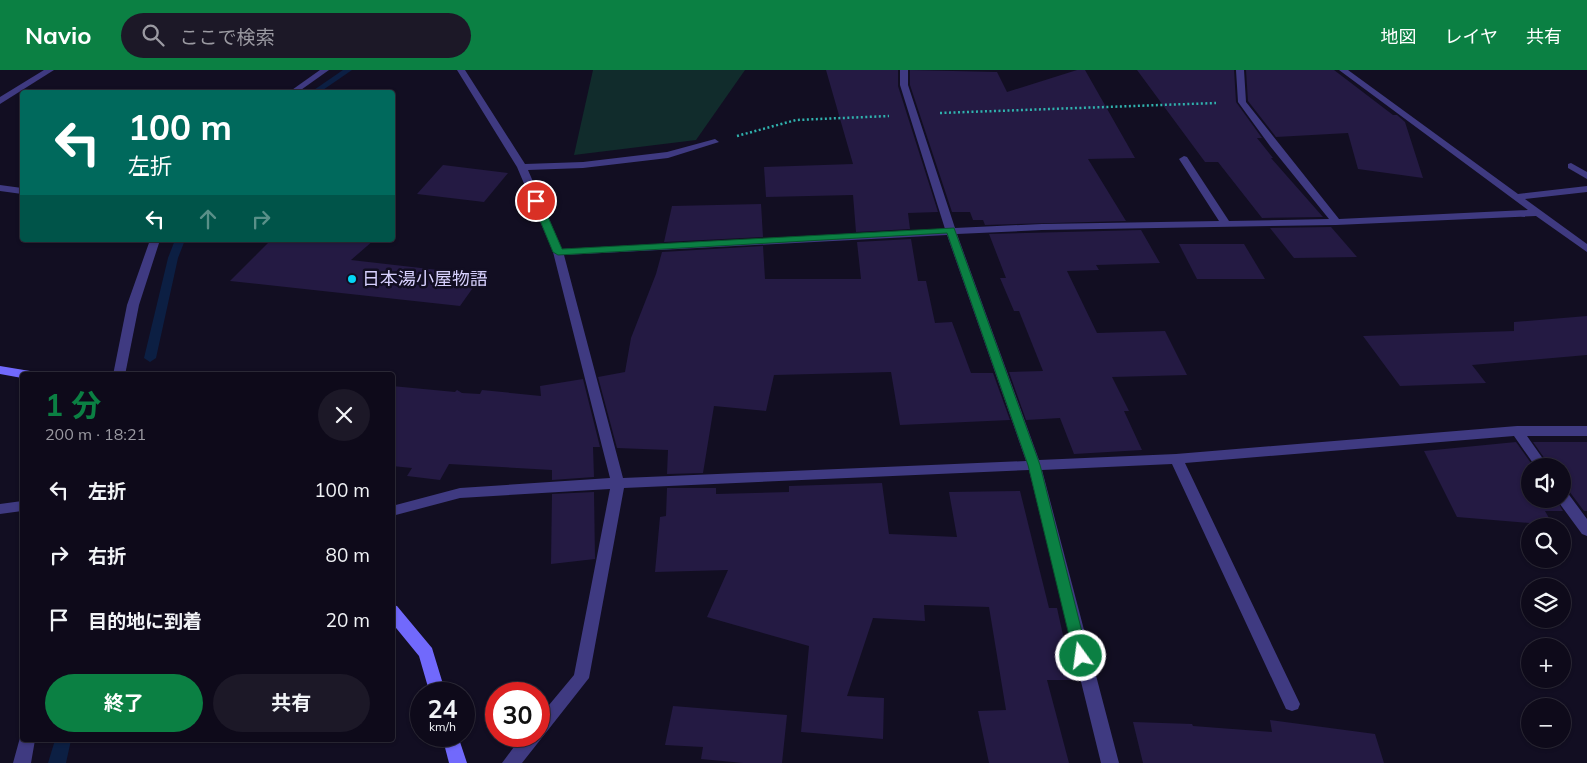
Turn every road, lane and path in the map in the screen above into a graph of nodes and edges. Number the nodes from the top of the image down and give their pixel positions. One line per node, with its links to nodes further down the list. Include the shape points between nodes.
1 (50, 70): 8 (street)
2 (325, 70): 7 (street)
3 (461, 70): 14 (street)
4 (904, 70): 10 (street, via 904,84)
5 (1240, 70): 9 (street)
6 (1343, 70): 19 (street)
7 (296, 90)
8 (0, 101)
9 (1242, 102): 10 (path); 21 (street)
10 (915, 114): 11 (path, via 796,120); 23 (street)
11 (715, 142): 14 (street, via 668,155 582,165)
12 (1184, 159): 22 (street)
13 (1571, 166): 15 (street)
14 (522, 167): 26 (street)
15 (1587, 176)
16 (0, 188): 18 (street)
17 (1587, 189): 19 (street)
18 (20, 191)
19 (1517, 197): 20 (street)
20 (1538, 213): 21 (street); 25 (street)
21 (1336, 222): 22 (street)
22 (1225, 223): 23 (street)
23 (950, 230): 26 (street); 34 (street)
24 (154, 242): 28 (street, via 133,305)
25 (1587, 249)
26 (558, 252): 35 (street)
27 (0, 370): 29 (main road)
28 (120, 372)
29 (20, 373)
30 (1517, 431): 31 (street); 32 (street); 33 (street)
31 (1587, 431)
32 (1536, 458)
33 (1176, 459): 34 (street); 43 (street)
34 (1034, 465): 35 (street); 51 (street)
35 (618, 482): 39 (street, via 460,493); 44 (street, via 580,678)
36 (20, 506): 38 (street)
37 (1571, 508): 40 (street)
38 (0, 509)
39 (395, 509)
40 (1587, 530)
41 (395, 615): 42 (main road, via 426,653)
42 (434, 682)
43 (1292, 704)
44 (550, 715)
45 (27, 742): 48 (street)
46 (453, 747): 49 (main road)
47 (524, 747): 50 (street)
48 (22, 763)
49 (458, 763)
50 (511, 763)
51 (1110, 763)

